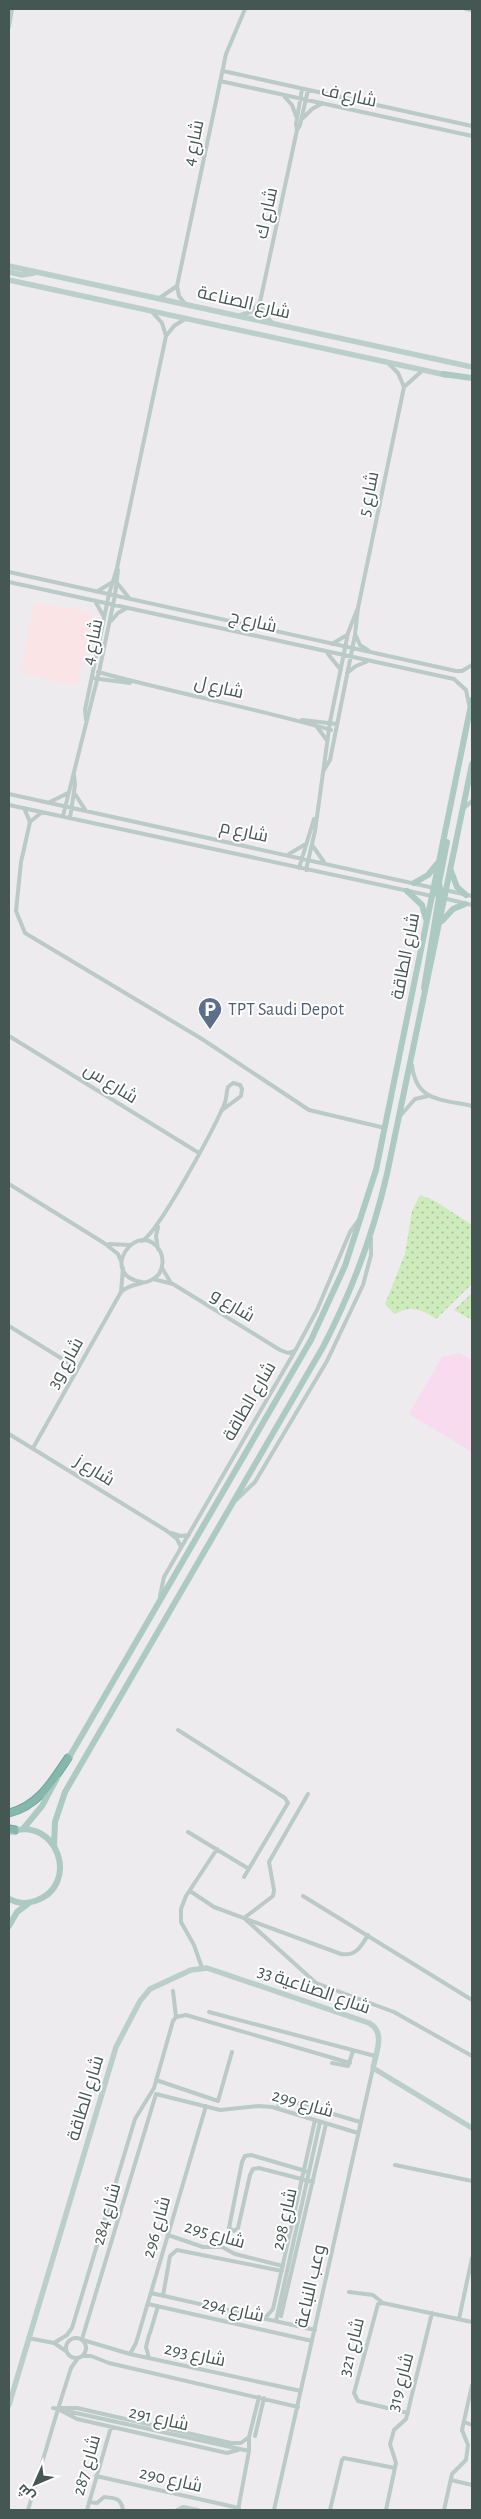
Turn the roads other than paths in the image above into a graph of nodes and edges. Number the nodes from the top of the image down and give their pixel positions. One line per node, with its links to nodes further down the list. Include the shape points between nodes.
1 (12, 9): 5 (street)
2 (245, 9): 6 (street, شارع 4, via 232,38)
3 (466, 9): 4 (street)
4 (472, 10)
5 (9, 27)
6 (223, 71): 7 (street, شارع 4); 8 (street, شارع ف)
7 (220, 81): 10 (street, شارع ف); 23 (street, شارع 4)
8 (302, 89): 9 (street, شارع ف); 11 (street, شارع ك)
9 (308, 90): 12 (street, شارع ك); 14 (street, شارع ف)
10 (281, 94): 11 (street, شارع ف); 15 (street, via 292,104)
11 (300, 98): 12 (street, شارع ف); 15 (street, شارع ك)
12 (306, 100): 13 (street, شارع ف); 15 (street, شارع ك)
13 (324, 103): 15 (street); 16 (street, شارع ف)
14 (431, 116): 16 (street); 17 (street, شارع ف)
15 (299, 119): 25 (street, شارع ك)
16 (429, 126): 18 (street, شارع ف)
17 (472, 126)
18 (472, 136)
19 (9, 266): 21 (street, شارع الصناعة)
20 (9, 272): 21 (street, via 22,275)
21 (36, 272): 24 (street, شارع الصناعة)
22 (9, 280): 27 (street, شارع الصناعة)
23 (177, 286): 24 (street); 26 (street)
24 (158, 299): 26 (street, شارع الصناعة)
25 (260, 302): 28 (street, via 251,312); 30 (street, via 265,316)
26 (186, 305): 28 (street, شارع الصناعة)
27 (153, 312): 29 (street, شارع الصناعة); 31 (street, via 162,322)
28 (238, 316): 30 (street, شارع الصناعة)
29 (185, 319): 31 (street); 32 (street, شارع الصناعة)
30 (276, 325): 33 (street, شارع الصناعة)
31 (166, 336): 38 (street, شارع 4)
32 (388, 363): 34 (street, شارع الصناعة); 37 (street, via 398,373)
33 (472, 367)
34 (423, 370): 35 (street, شارع الصناعة); 37 (street)
35 (443, 374): 36 (main road)
36 (472, 379)
37 (404, 387): 51 (street, شارع 5)
38 (117, 568): 41 (street, شارع 4); 42 (street, شارع 4)
39 (9, 572): 43 (street, شارع ج)
40 (9, 582): 46 (street, شارع ج)
41 (111, 583): 43 (street); 44 (street, شارع 4)
42 (117, 583): 45 (street, شارع 4); 47 (street)
43 (98, 591): 44 (street, شارع ج)
44 (109, 594): 45 (street, شارع ج); 48 (street, شارع 4)
45 (115, 596): 47 (street, شارع ج); 49 (street, شارع 4)
46 (93, 600): 48 (street, شارع ج); 53 (street)
47 (132, 600): 52 (street, شارع ج)
48 (107, 603): 49 (street, شارع ج); 53 (street, شارع 4)
49 (114, 604): 50 (street, شارع ج); 54 (street, شارع 4)
50 (128, 608): 54 (street); 55 (street, شارع ج)
51 (358, 608): 57 (street, شارع 5); 58 (street, شارع 5)
52 (219, 618): 55 (street); 56 (street, شارع ج)
53 (104, 619): 72 (street, شارع 4)
54 (110, 622): 73 (street, شارع 4)
55 (217, 627): 59 (street, شارع ج)
56 (280, 632): 59 (street); 60 (street, شارع ج)
57 (348, 633): 60 (street); 61 (street, شارع 5)
58 (355, 634): 62 (street, شارع 5); 64 (street, via 360,645)
59 (278, 641): 63 (street, شارع ج)
60 (331, 644): 61 (street, شارع ج)
61 (346, 648): 62 (street, شارع ج); 65 (street, شارع 5)
62 (352, 649): 64 (street, شارع ج); 66 (street, شارع 5)
63 (327, 652): 65 (street, شارع ج); 71 (street)
64 (373, 653): 68 (street, شارع ج)
65 (344, 656): 66 (street, شارع ج); 71 (street, شارع 5)
66 (350, 657): 67 (street, شارع ج); 74 (street, شارع 5)
67 (368, 662): 70 (street, شارع ج); 74 (street)
68 (413, 662): 69 (street, شارع ج, via 456,671); 70 (street)
69 (472, 665)
70 (412, 669): 80 (street, شارع ج, via 454,679 461,684 468,696)
71 (341, 670): 79 (street, شارع 5)
72 (94, 671): 73 (street, شارع ل); 75 (street, شارع 4)
73 (99, 672): 76 (street, شارع 4); 77 (street, شارع ل)
74 (347, 673): 85 (street, شارع 5)
75 (92, 678): 76 (street, شارع ل); 81 (street, شارع 4)
76 (98, 679): 77 (street, شارع ل); 81 (street, شارع 4)
77 (132, 683): 82 (street, شارع ل)
78 (472, 700): 80 (main road, شارع الطاقة)
79 (333, 708): 83 (street); 84 (street, شارع 5)
80 (470, 712): 103 (main road, شارع الطاقة)
81 (86, 720): 92 (street, شارع 4)
82 (299, 720): 83 (street, شارع ل); 86 (street, شارع ل)
83 (320, 721): 84 (street, شارع ل)
84 (330, 722): 85 (street, شارع ل); 87 (street, شارع 5)
85 (337, 724): 88 (street, شارع 5)
86 (315, 726): 87 (street, شارع ل); 89 (street)
87 (328, 729): 88 (street, شارع ل); 89 (street, شارع 5)
88 (335, 731): 91 (street, شارع 5, via 330,760)
89 (326, 742): 91 (street, شارع 5)
90 (472, 768): 102 (main road, شارع الطاقة)
91 (324, 770): 107 (street, شارع 5)
92 (74, 775): 93 (street, شارع 4); 94 (street, شارع 4)
93 (68, 793): 97 (street); 99 (street, شارع 4)
94 (74, 793): 101 (street, شارع 4); 105 (street)
95 (9, 794): 97 (street, شارع م)
96 (472, 801): 102 (street)
97 (47, 803): 99 (street, شارع م)
98 (9, 805): 100 (street, شارع م)
99 (65, 806): 101 (street, شارع م); 106 (street, شارع 4)
100 (24, 808): 104 (street, شارع م); 110 (street)
101 (72, 808): 105 (street, شارع م); 108 (street, شارع 4)
102 (463, 810): 123 (main road, شارع الطاقة)
103 (450, 811): 120 (main road, شارع الطاقة); 125 (main road)
104 (42, 812): 106 (street, شارع م); 110 (street)
105 (88, 812): 109 (street, شارع م)
106 (63, 816): 108 (street, شارع م)
107 (315, 817): 112 (street, شارع 5); 114 (street, شارع 5)
108 (70, 818): 111 (street, شارع م)
109 (132, 821): 111 (street); 113 (street, شارع م)
110 (30, 822): 140 (street, via 21,862 16,911 25,933 202,1039 309,1110)
111 (131, 831): 116 (street, شارع م)
112 (306, 843): 115 (street, via 298,851); 117 (street, شارع 5)
113 (242, 844): 115 (street, شارع م); 116 (street)
114 (312, 845): 118 (street, شارع 5); 119 (street)
115 (287, 854): 117 (street, شارع م)
116 (240, 856): 121 (street, شارع م)
117 (302, 858): 118 (street, شارع م); 121 (street, شارع 5)
118 (308, 859): 119 (street, شارع م); 122 (street, شارع 5)
119 (326, 863): 124 (street, شارع م)
120 (438, 863): 124 (main road, via 428,875); 125 (main road, شارع الطاقة)
121 (299, 868): 122 (street, شارع م)
122 (306, 870): 127 (street, شارع م)
123 (451, 870): 126 (main road, شارع الطاقة); 128 (main road, via 454,882)
124 (414, 883): 125 (street, شارع م)
125 (436, 888): 126 (street, شارع م); 129 (main road, شارع الطاقة); 129 (main road)
126 (447, 890): 128 (street, شارع م); 129 (main road, شارع الطاقة)
127 (407, 891): 129 (street, شارع م); 131 (main road, via 422,905)
128 (469, 895)
129 (439, 897): 130 (street, شارع م); 131 (main road, شارع الطاقة); 132 (main road, شارع الطاقة); 133 (main road)
130 (469, 904): 132 (main road, via 453,909)
131 (426, 925): 140 (main road, شارع الطاقة)
132 (440, 925): 133 (main road, شارع الطاقة)
133 (423, 1002): 135 (main road, شارع الطاقة)
134 (9, 1036): 141 (street, شارع س)
135 (411, 1062): 136 (street, via 418,1088); 139 (main road, شارع الطاقة)
136 (429, 1096): 137 (street); 139 (street, via 415,1099)
137 (472, 1106)
138 (221, 1111): 138 (street, via 241,1096 240,1085 233,1083 228,1087); 141 (street)
139 (401, 1114): 174 (main road, شارع الطاقة, via 371,1237 342,1311 64,1792 55,1822)
140 (384, 1128): 143 (main road, شارع الطاقة)
141 (199, 1152): 144 (street)
142 (9, 1184): 146 (street)
143 (362, 1216): 158 (street, شارع الطاقة, via 350,1232 326,1292); 166 (main road, شارع الطاقة, via 345,1266 311,1340)
144 (159, 1224): 145 (street); 148 (street, via 156,1236)
145 (142, 1241): 147 (street); 148 (street)
146 (104, 1242): 147 (street, via 116,1246); 149 (street)
147 (130, 1245): 149 (street, via 122,1255)
148 (158, 1249): 151 (street, via 162,1255)
149 (122, 1262): 150 (street)
150 (123, 1268): 153 (street, via 130,1278); 155 (street, شارع و3)
151 (162, 1268): 152 (street); 154 (street, شارع و)
152 (153, 1279): 153 (street); 154 (street, شارع و)
153 (142, 1282): 155 (street)
154 (173, 1284): 157 (street, شارع و)
155 (121, 1292): 160 (street, شارع و3)
156 (9, 1326): 160 (street)
157 (280, 1350): 158 (street, شارع و); 159 (street, شارع و)
158 (295, 1351): 159 (street, شارع الطاقة)
159 (289, 1363): 164 (street, شارع الطاقة)
160 (78, 1368): 162 (street, شارع و3)
161 (9, 1434): 162 (street, شارع ز)
162 (33, 1448): 163 (street, شارع ز)
163 (167, 1531): 164 (street, شارع ز); 165 (street, شارع ز)
164 (189, 1535): 165 (street, شارع الطاقة)
165 (181, 1547): 166 (street, شارع الطاقة, via 164,1577)
166 (160, 1600): 168 (main road, شارع الطاقة)
167 (178, 1730): 176 (street, via 285,1798 288,1803)
168 (68, 1758): 170 (highway, via 39,1798); 171 (main road, شارع الطاقة, via 42,1806)
169 (308, 1794): 182 (street, via 269,1862 273,1896)
170 (9, 1813)
171 (23, 1829): 172 (main road); 174 (main road, via 38,1832)
172 (11, 1831)
173 (188, 1832): 175 (street)
174 (54, 1846): 181 (main road, شارع الطاقة, via 60,1863 57,1881 46,1896)
175 (217, 1849): 176 (street); 178 (street)
176 (249, 1869): 177 (street)
177 (244, 1877)
178 (190, 1891): 182 (street, via 210,1906); 185 (street, via 181,1908 181,1922)
179 (303, 1896): 184 (street)
180 (9, 1900): 181 (main road)
181 (29, 1903): 183 (main road, via 17,1912)
182 (244, 1918): 184 (street, via 345,1955 358,1951); 193 (street, via 316,1983 394,2012)
183 (9, 1926)
184 (368, 1935): 187 (street)
185 (202, 1968): 192 (street, شارع الصناعية 33, via 372,2024 379,2036); 235 (street, شارع الطاقة, via 150,1989 119,2038)
186 (173, 1991): 189 (street)
187 (472, 2000)
188 (209, 2012): 190 (street)
189 (176, 2017): 195 (street, via 186,2015); 197 (street)
190 (353, 2050): 192 (street); 195 (street)
191 (232, 2052): 197 (street, via 218,2101)
192 (375, 2056): 196 (street, شارع الصناعية 33)
193 (472, 2056)
194 (332, 2063): 195 (street, via 346,2066)
195 (350, 2063)
196 (373, 2068): 203 (street, وعب النباعة); 205 (street)
197 (156, 2080): 239 (street, via 135,2119 72,2328)
198 (154, 2096): 199 (street, شارع 299, via 160,2093); 237 (street, شارع 284)
199 (206, 2106): 200 (street, شارع 299, via 224,2110 258,2106); 217 (street, شارع 296)
200 (278, 2108): 201 (street, شارع 299); 203 (street, شارع 299, via 280,2098)
201 (315, 2120): 202 (street, شارع 299); 210 (street)
202 (320, 2122): 204 (street, شارع 299); 207 (street, شارع 298)
203 (360, 2122): 206 (street, وعب النباعة)
204 (326, 2124): 206 (street, شارع 299); 208 (street)
205 (472, 2128)
206 (358, 2133): 234 (street, وعب النباعة)
207 (312, 2161): 208 (street); 211 (street, شارع 298)
208 (318, 2162): 214 (street)
209 (395, 2165): 213 (street)
210 (304, 2170): 211 (street); 212 (street); 212 (street, via 245,2156 229,2228 234,2231 238,2228 253,2169)
211 (309, 2172): 212 (street, شارع 298)
212 (304, 2180): 214 (street); 215 (street, شارع 298)
213 (472, 2181)
214 (313, 2182): 216 (street)
215 (296, 2217): 216 (street); 218 (street, شارع 298)
216 (304, 2219): 221 (street)
217 (168, 2235): 220 (street, شارع 295, via 203,2247 222,2247); 223 (street, شارع 296)
218 (287, 2257): 220 (street); 221 (street, شارع 298)
219 (472, 2258): 231 (street)
220 (282, 2268): 224 (street, via 176,2250 170,2256); 230 (street, via 272,2311)
221 (286, 2286): 229 (street); 232 (street, شارع 298)
222 (349, 2292): 225 (street, via 376,2295)
223 (151, 2293): 224 (street, شارع 294); 226 (street, شارع 296)
224 (163, 2296): 230 (street, شارع 294)
225 (383, 2303): 228 (street, شارع 321); 251 (street, شارع 321, via 376,2307 354,2394 358,2401)
226 (148, 2304): 227 (street, شارع 294); 241 (street, شارع 296)
227 (158, 2306): 238 (street, شارع 294); 243 (street, via 146,2348)
228 (432, 2313): 231 (street, شارع 321); 251 (street, شارع 319)
229 (281, 2316)
230 (264, 2319): 232 (street, شارع 294)
231 (459, 2319): 233 (street, شارع 321)
232 (276, 2321): 234 (street, شارع 294)
233 (472, 2322)
234 (314, 2330): 238 (street, وعب النباعة)
235 (28, 2338): 239 (street); 248 (street, شارع الطاقة)
236 (70, 2339): 237 (street, via 77,2337); 239 (street); 240 (street)
237 (83, 2340): 241 (street, شارع 293); 242 (street, via 87,2348)
238 (312, 2341): 245 (street, وعب النباعة)
239 (54, 2343): 240 (street)
240 (66, 2351): 242 (street, via 71,2357)
241 (130, 2354): 243 (street, شارع 293)
242 (80, 2357): 246 (street, شارع 293, via 91,2356 109,2363); 250 (street, via 71,2368)
243 (149, 2358): 245 (street, شارع 293)
244 (472, 2385): 253 (street)
245 (301, 2392): 249 (street, وعب النباعة)
246 (258, 2396): 247 (street, شارع 293); 261 (street)
247 (264, 2398): 249 (street, شارع 293); 260 (street)
248 (9, 2405)
249 (298, 2407): 276 (street, وعب النباعة)
250 (56, 2408): 252 (street, شارع 291); 256 (street, via 73,2418); 271 (street)
251 (408, 2413): 264 (street, شارع 319, via 404,2422 394,2430 390,2444 396,2459)
252 (118, 2420): 254 (street); 257 (street); 258 (street, شارع 291)
253 (464, 2422): 255 (street); 266 (street, via 463,2434 468,2445 466,2460 454,2470)
254 (151, 2425): 258 (street); 261 (street, via 231,2443 241,2443)
255 (472, 2425)
256 (111, 2427): 257 (street); 265 (street, شارع 287)
257 (116, 2428): 259 (street)
258 (148, 2430): 259 (street); 262 (street, شارع 291)
259 (145, 2434): 262 (street)
260 (256, 2436)
261 (250, 2437): 263 (street)
262 (189, 2442): 263 (street, شارع 291)
263 (249, 2451): 270 (street)
264 (395, 2468): 277 (street, via 344,2458); 278 (street, شارع 319)
265 (96, 2476): 268 (street, شارع 287); 269 (street, شارع 290)
266 (451, 2480): 267 (street); 279 (street)
267 (472, 2484)
268 (89, 2502): 272 (street, شارع 287); 273 (street, via 97,2504 104,2497 118,2499)
269 (232, 2509): 270 (street, شارع 290)
270 (239, 2509)
271 (28, 2510)
272 (87, 2510)
273 (123, 2510)
274 (177, 2510): 275 (street)
275 (198, 2510)
276 (274, 2510)
277 (330, 2510)
278 (386, 2510)
279 (444, 2510)

